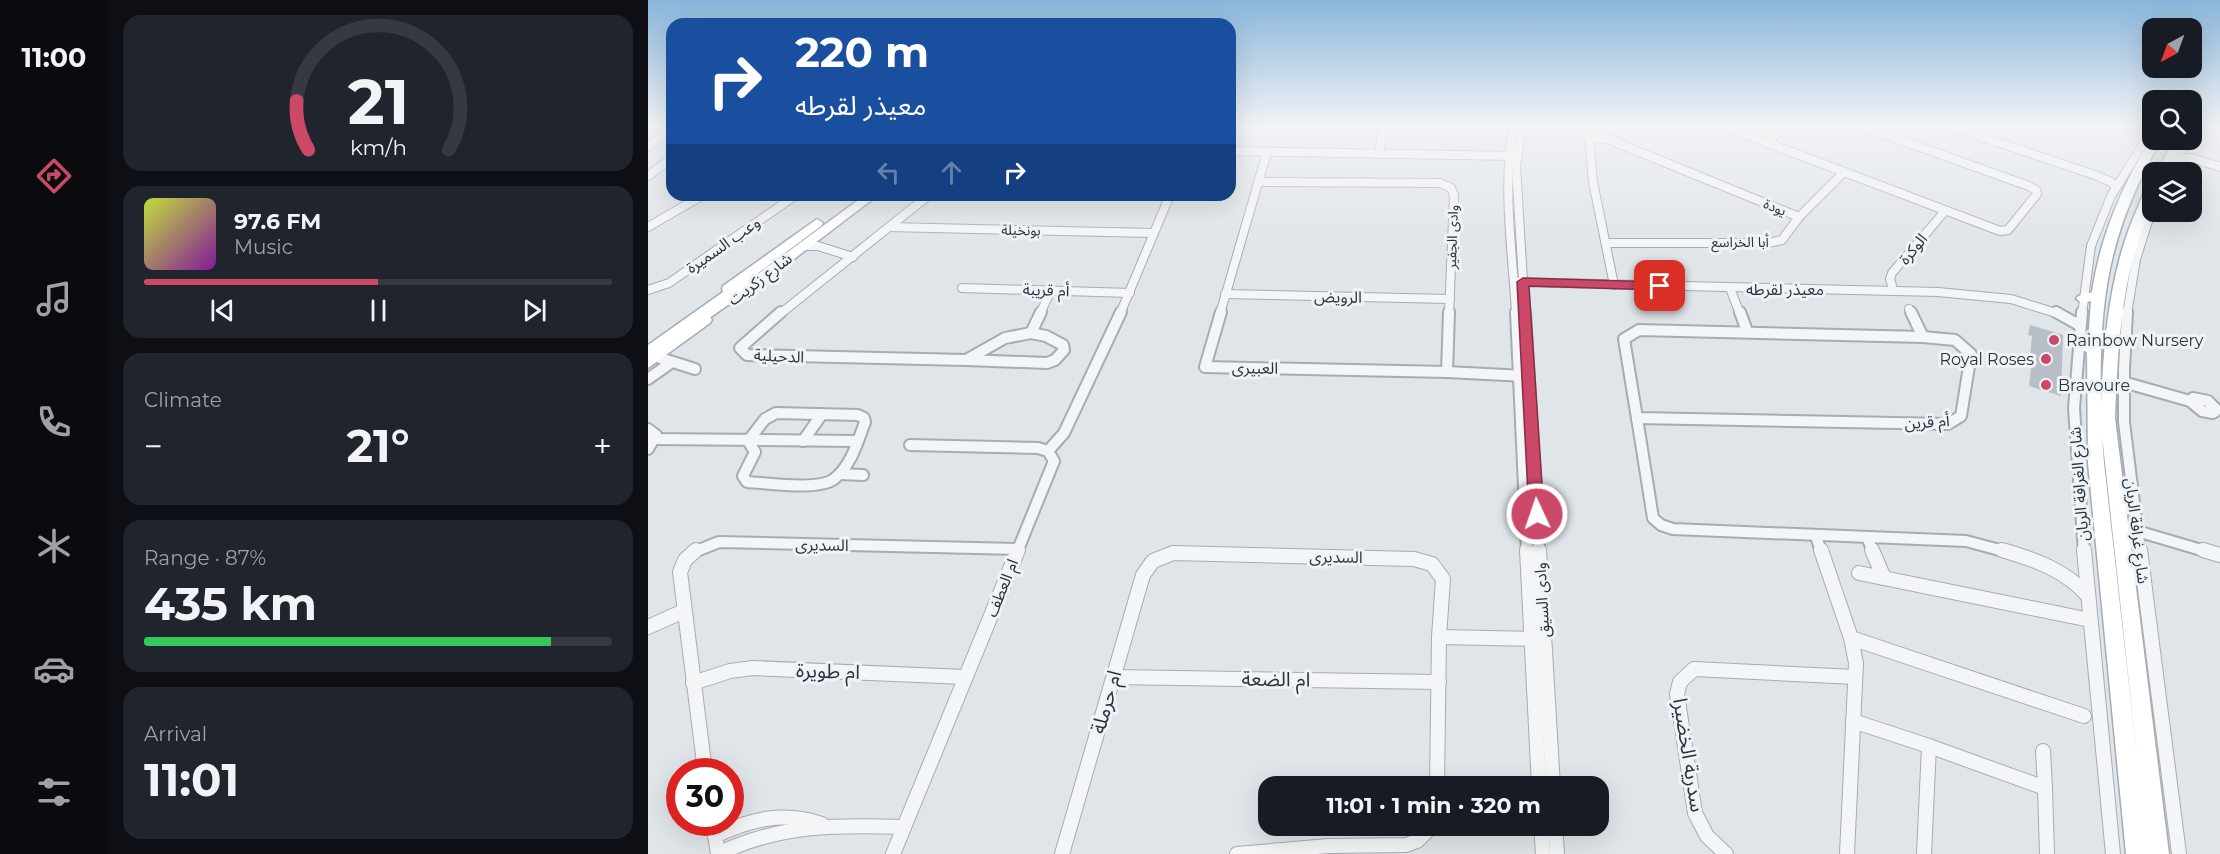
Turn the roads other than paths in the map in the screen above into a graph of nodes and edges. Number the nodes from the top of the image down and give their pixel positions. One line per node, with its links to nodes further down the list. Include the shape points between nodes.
1 (662, 166): 12 (street)
2 (1264, 166): 13 (street, العبيرى)
3 (1513, 166): 32 (street, وادى السيق)
4 (1591, 166): 28 (street)
5 (1673, 166): 23 (street, يودة)
6 (1827, 166): 11 (street)
7 (1971, 166): 22 (street, via 2036,190 2037,194 2008,230 2000,231)
8 (2068, 166): 14 (street)
9 (2132, 166): 14 (street, شارع الغرافة الريان)
10 (2136, 166): 14 (main road, شارع الغرافة الريان)
11 (1844, 172): 22 (street); 23 (street, أبا الخراسع)
12 (648, 176)
13 (1260, 182): 40 (street, العبيرى); 41 (street, وادى الجفير, via 1440,183 1451,188 1454,195)
14 (2122, 185): 42 (main road, شارع الغرافة الريان, via 2106,251)
15 (693, 201): 25 (street)
16 (787, 201): 38 (street, وعب السميرة, via 664,286)
17 (848, 201): 31 (main road, شارع زكريت)
18 (865, 201): 29 (main road, شارع زكريت)
19 (922, 201): 26 (street, الدحيلية)
20 (1167, 201): 27 (street)
21 (2142, 210): 121 (main road, شارع الغرافة الريان, via 2121,283 2111,354 2108,418)
22 (1945, 211): 37 (street, الوكرة, via 1892,273)
23 (1799, 217): 28 (street, أبا الخراسع, via 1782,240 1769,243)
24 (2148, 222): 57 (street, شارع غرافة الريان, via 2134,278)
25 (648, 227)
26 (890, 227): 27 (street, بونخيلة); 30 (street, الدحيلية)
27 (1153, 233): 39 (street)
28 (1606, 243): 33 (street)
29 (811, 244): 30 (street); 50 (main road, شارع زكريت)
30 (853, 257): 51 (street, الدحيلية, via 749,338 740,348 742,352 755,356)
31 (741, 279): 48 (main road, شارع زكريت); 50 (main road, via 729,296)
32 (1519, 282): 33 (street, معيذر لقرطه); 55 (street, وادى السيق)
33 (1614, 285): 35 (street, معيذر لقرطه)
34 (962, 288): 36 (street, أم قريبة)
35 (1730, 288): 37 (street, معيذر لقرطه); 44 (street)
36 (1051, 290): 39 (street, أم قريبة); 45 (street)
37 (1893, 290): 42 (street, معيذر لقرطه, via 1983,296 2053,311)
38 (648, 291)
39 (1130, 293): 68 (street, via 1064,434)
40 (1225, 294): 41 (street, الرويض); 54 (street, العبيرى, via 1204,367)
41 (1450, 299): 54 (street, وادى الجفير)
42 (2086, 308): 47 (street, شارع الغرافة الريان); 49 (main road, شارع الغرافة الريان)
43 (1909, 309): 46 (street)
44 (1747, 331): 46 (street, أم قرين); 60 (street, أم قرين, via 1639,330 1629,334 1624,339)
45 (1031, 333): 51 (street, via 1005,338); 51 (street, الدحيلية, via 1063,345 1061,355 1047,363)
46 (1923, 337): 60 (street, أم قرين, via 1955,340 1971,354 1961,416 1948,424)
47 (2079, 340): 49 (main road); 77 (street, شارع الغرافة الريان, via 2074,408)
48 (648, 346)
49 (2096, 352): 120 (main road, شارع الغرافة الريان, via 2096,463)
50 (651, 358): 52 (street)
51 (966, 360)
52 (672, 362): 53 (street); 56 (street)
53 (695, 369)
54 (1447, 372): 55 (street, العبيرى)
55 (1523, 376): 87 (street, وادى السيق)
56 (648, 379)
57 (2123, 382): 58 (street); 71 (street, شارع غرافة الريان)
58 (2190, 401)
59 (822, 414): 63 (street, via 771,415); 64 (street); 65 (street, via 862,416 865,422)
60 (1636, 418): 72 (street, أم قرين, via 1653,518 1661,525 1673,529)
61 (648, 429): 62 (street, via 656,433)
62 (652, 439): 63 (street); 67 (street)
63 (748, 441): 64 (street); 69 (street, via 755,452 743,476 747,482 817,485)
64 (803, 441): 65 (street)
65 (856, 441): 69 (street)
66 (910, 445): 68 (street)
67 (648, 449)
68 (1048, 451): 74 (street, ام العطف, via 1053,465)
69 (840, 474): 70 (street)
70 (862, 475)
71 (2137, 531): 75 (street); 122 (street, شارع غرافة الريان)
72 (1816, 536): 73 (street, أم قرين); 86 (street)
73 (1867, 537): 79 (street, أم قرين, via 1966,541); 80 (street)
74 (1018, 549): 82 (street, السديرى, via 712,543 695,550 681,566); 88 (street, ام العطف)
75 (2220, 555)
76 (1161, 556): 85 (street, السديرى, via 1176,553 1424,560 1440,571 1443,579); 89 (street, ام حرملة, via 1143,575)
77 (2085, 567): 79 (street); 81 (street, شارع الغرافة الريان)
78 (1858, 573): 80 (street)
79 (2062, 573): 81 (street, أم قرين, via 2078,583)
80 (1884, 579): 83 (street)
81 (2088, 596): 83 (street, شارع الغرافة الريان)
82 (684, 611): 84 (street); 92 (street, السديرى)
83 (2090, 620): 119 (street, شارع الغرافة الريان)
84 (648, 627)
85 (1439, 637): 87 (street); 91 (street, السديرى)
86 (1851, 638): 90 (street); 93 (street)
87 (1538, 639): 99 (street, وادى السيق); 100 (street, وادى السيق)
88 (965, 677): 92 (street, ام طويرة, via 753,668); 104 (street, ام العطف)
89 (1114, 677): 91 (street, ام الضعة); 111 (street, ام حرملة)
90 (1855, 677): 94 (street); 115 (street, سدرية الخضيرا, via 1694,669 1680,682 1677,694 1695,813 1707,836)
91 (1439, 682): 98 (street, السديرى)
92 (693, 683): 97 (street, السديرى)
93 (2084, 716)
94 (1853, 721): 95 (street); 116 (street)
95 (1929, 747): 101 (street); 117 (street)
96 (2043, 752): 101 (street)
97 (703, 758)
98 (1437, 776)
99 (1539, 776)
100 (1552, 776)
101 (2045, 788): 118 (street)
102 (744, 822): 103 (street, via 774,816)
103 (823, 824): 104 (street); 109 (street, via 761,834)
104 (904, 827): 110 (street, ام العطف)
105 (715, 836): 109 (street)
106 (1422, 836): 112 (street, via 1406,845 1328,846)
107 (1542, 836): 113 (street)
108 (1556, 836): 114 (street)
109 (718, 854)
110 (893, 854)
111 (1062, 854)
112 (1237, 854)
113 (1543, 854)
114 (1557, 854)
115 (1726, 854)
116 (1846, 854)
117 (1924, 854)
118 (2047, 854)
119 (2113, 854)
120 (2137, 854)
121 (2158, 854)
122 (2180, 854)

